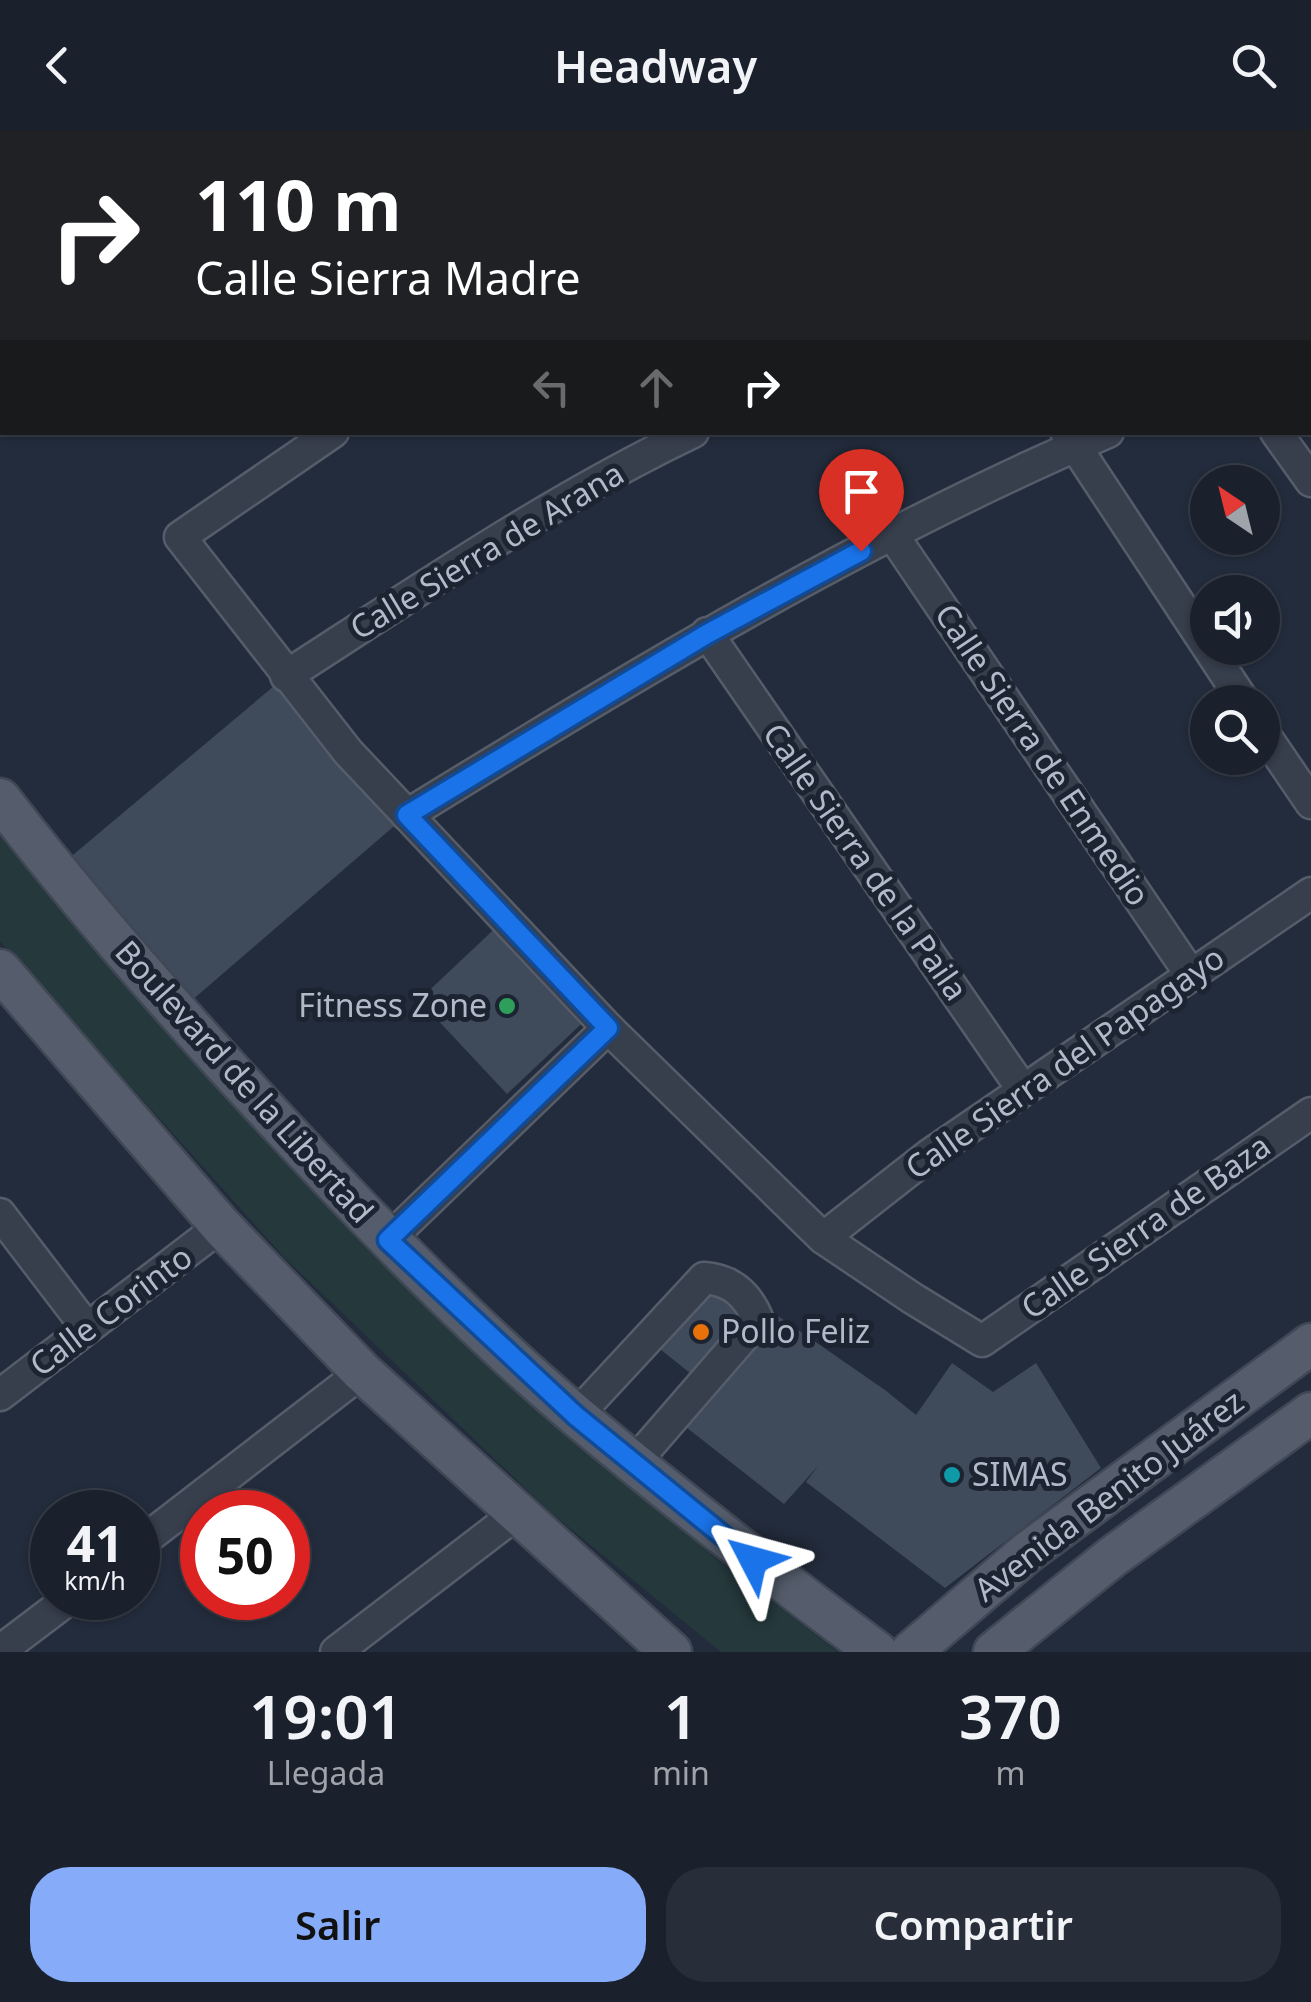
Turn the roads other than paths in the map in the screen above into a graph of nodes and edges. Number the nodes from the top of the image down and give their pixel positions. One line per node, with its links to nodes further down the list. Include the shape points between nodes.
1 (328, 435): 8 (street, via 180,538)
2 (687, 435): 8 (street, Calle Sierra de Arana, via 474,556)
3 (1278, 435): 5 (street)
4 (1069, 440): 6 (street); 9 (street)
5 (1311, 481)
6 (892, 534): 7 (street); 16 (street, Calle Sierra de Enmedio)
7 (707, 634): 13 (street); 18 (street, Calle Sierra de la Paila)
8 (286, 676): 13 (street)
9 (1233, 685)
10 (1280, 757): 12 (street)
11 (0, 799): 23 (main road, Boulevard de la Libertad, via 176,1014)
12 (1311, 803)
13 (407, 815): 17 (street)
14 (1311, 893): 16 (street, Calle Sierra del Papagayo)
15 (0, 970): 21 (main road)
16 (1192, 975): 18 (street, Calle Sierra del Papagayo)
17 (608, 1028): 22 (street); 23 (street)
18 (1023, 1090): 22 (street, Calle Sierra del Papagayo)
19 (1311, 1112): 22 (street, Calle Sierra de Baza, via 982,1340)
20 (0, 1214): 24 (street)
21 (222, 1226): 24 (street, Calle Corinto); 26 (main road)
22 (823, 1238)
23 (388, 1240): 29 (main road, Boulevard de la Libertad)
24 (87, 1328): 27 (street, Calle Corinto)
25 (1311, 1344): 38 (main road, Avenida Benito Juárez, via 1029,1550)
26 (362, 1372): 31 (main road); 32 (street)
27 (0, 1395)
28 (1311, 1414): 39 (main road, Avenida Benito Juárez, via 1112,1557)
29 (576, 1416): 30 (main road, Boulevard de la Libertad); 30 (street, via 704,1278 723,1280 750,1301 758,1320)
30 (634, 1463): 37 (main road, Boulevard de la Libertad)
31 (516, 1514): 35 (street); 36 (main road)
32 (160, 1528)
33 (41, 1620): 34 (street)
34 (0, 1651)
35 (336, 1652)
36 (671, 1652)
37 (877, 1652)
38 (911, 1652)
39 (994, 1652)

